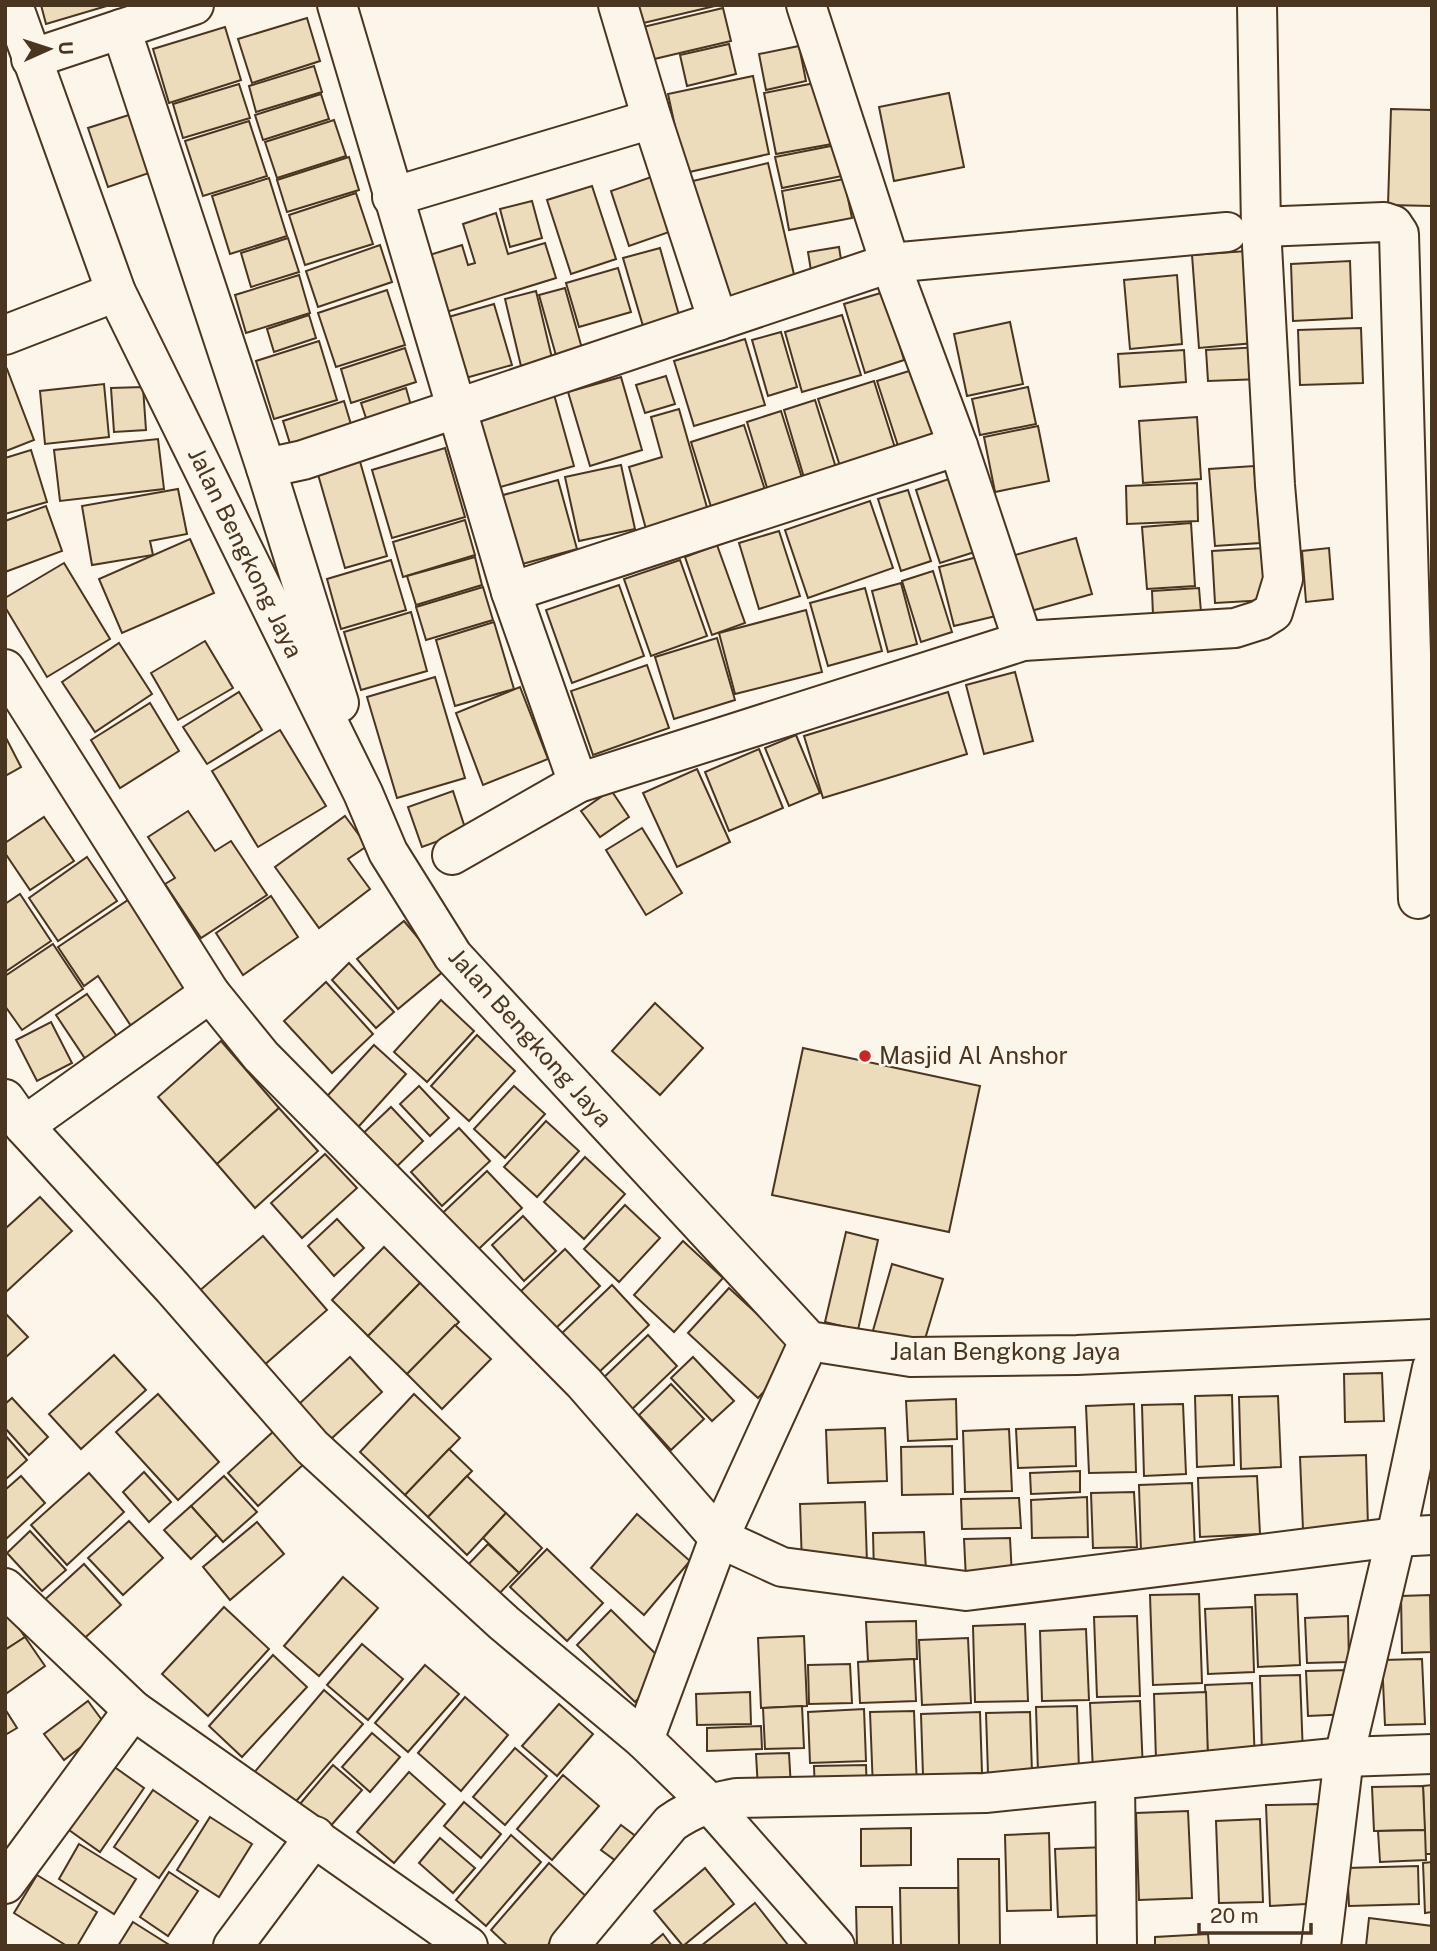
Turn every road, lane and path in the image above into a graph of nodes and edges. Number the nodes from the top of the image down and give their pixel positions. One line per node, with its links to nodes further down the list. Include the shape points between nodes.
1 (13, 5): 8 (street, Jalan Bengkong Jaya)
2 (194, 5): 7 (street)
3 (337, 5): 10 (street)
4 (618, 5): 9 (street)
5 (806, 5): 12 (street)
6 (1257, 5): 11 (street)
7 (121, 29): 8 (street); 18 (street)
8 (31, 59): 13 (street, Jalan Bengkong Jaya)
9 (652, 119): 10 (street); 14 (street)
10 (393, 197): 16 (street)
11 (1244, 230): 12 (street); 20 (street, via 1283,579 1273,612 1235,628); 25 (street, via 1384,222 1399,234)
12 (890, 263): 14 (street); 17 (street)
13 (116, 292): 15 (street); 23 (street, Jalan Bengkong Jaya)
14 (718, 321): 16 (street)
15 (5, 335)
16 (456, 409): 18 (street); 19 (street)
17 (958, 446): 19 (street); 20 (street)
18 (266, 468): 23 (street)
19 (511, 592): 22 (street)
20 (1023, 641): 22 (street)
21 (5, 669): 26 (street)
22 (578, 783): 24 (street)
23 (363, 793): 29 (street, Jalan Bengkong Jaya, via 388,852 453,956)
24 (452, 855)
25 (1418, 899)
26 (210, 993): 27 (street); 32 (street, via 261,1056 584,1383)
27 (15, 1112): 35 (street, via 312,1447 505,1623)
28 (1432, 1339): 29 (street, Jalan Bengkong Jaya, via 1077,1355 911,1357)
29 (809, 1341): 32 (street)
30 (1432, 1368): 31 (street)
31 (1414, 1536): 32 (street, via 966,1591 782,1567); 37 (street)
32 (719, 1538): 35 (street)
33 (5, 1588): 34 (street)
34 (134, 1710): 40 (street); 41 (street)
35 (644, 1740): 39 (street)
36 (1432, 1754): 37 (street)
37 (1345, 1757): 38 (street); 47 (street)
38 (1115, 1782): 39 (street, via 985,1793 737,1798); 46 (street)
39 (709, 1803): 44 (street, via 671,1823); 45 (street)
40 (315, 1836): 42 (street); 43 (street)
41 (5, 1884)
42 (233, 1946)
43 (468, 1946)
44 (569, 1946)
45 (835, 1946)
46 (1117, 1946)
47 (1321, 1946)

